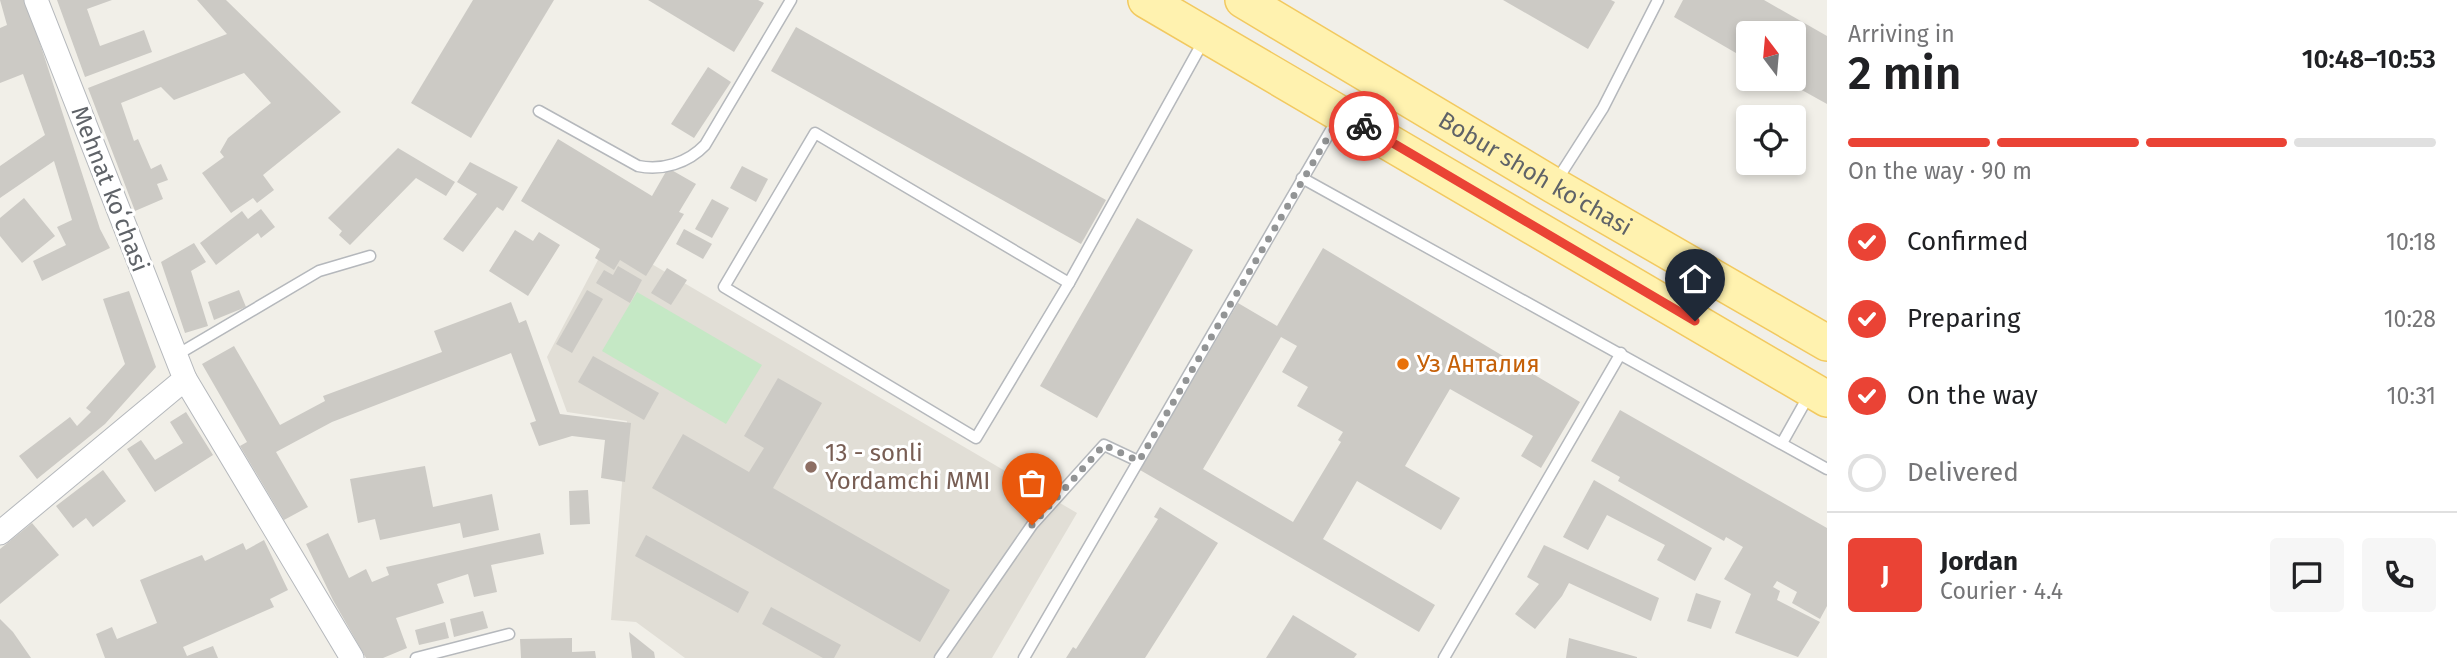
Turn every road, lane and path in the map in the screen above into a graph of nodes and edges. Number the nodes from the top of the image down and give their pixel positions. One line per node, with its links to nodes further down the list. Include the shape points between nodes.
1 (36, 0): 15 (street, Mehnat koʻchasi)
2 (791, 0): 7 (lane, via 705,145 686,160 651,169 638,166)
3 (1146, 0): 6 (main road, Bobur shoh ko'chasi)
4 (1243, 0): 10 (main road, Bobur shoh ko'chasi)
5 (1658, 0): 10 (lane, via 1603,108)
6 (1207, 35): 8 (main road, Bobur shoh ko'chasi); 12 (lane)
7 (539, 111)
8 (1342, 113): 9 (lane); 17 (main road, Bobur shoh ko'chasi)
9 (1302, 178): 14 (lane); 19 (lane)
10 (1553, 186): 13 (main road, Bobur shoh ko'chasi)
11 (370, 256): 15 (lane, via 319,271)
12 (1069, 283): 12 (lane, via 976,438 724,287 815,133)
13 (1827, 343)
14 (1620, 353): 18 (lane); 27 (lane)
15 (175, 356): 16 (street, Mehnat koʻchasi)
16 (184, 379): 21 (street); 23 (street, Mehnat koʻchasi)
17 (1820, 394): 18 (lane)
18 (1782, 443): 20 (lane)
19 (1139, 461): 25 (lane, via 1104,445 1032,525); 26 (lane)
20 (1827, 469)
21 (4, 522)
22 (509, 634): 24 (lane)
23 (352, 658)
24 (416, 658)
25 (940, 658)
26 (1024, 658)
27 (1444, 658)

